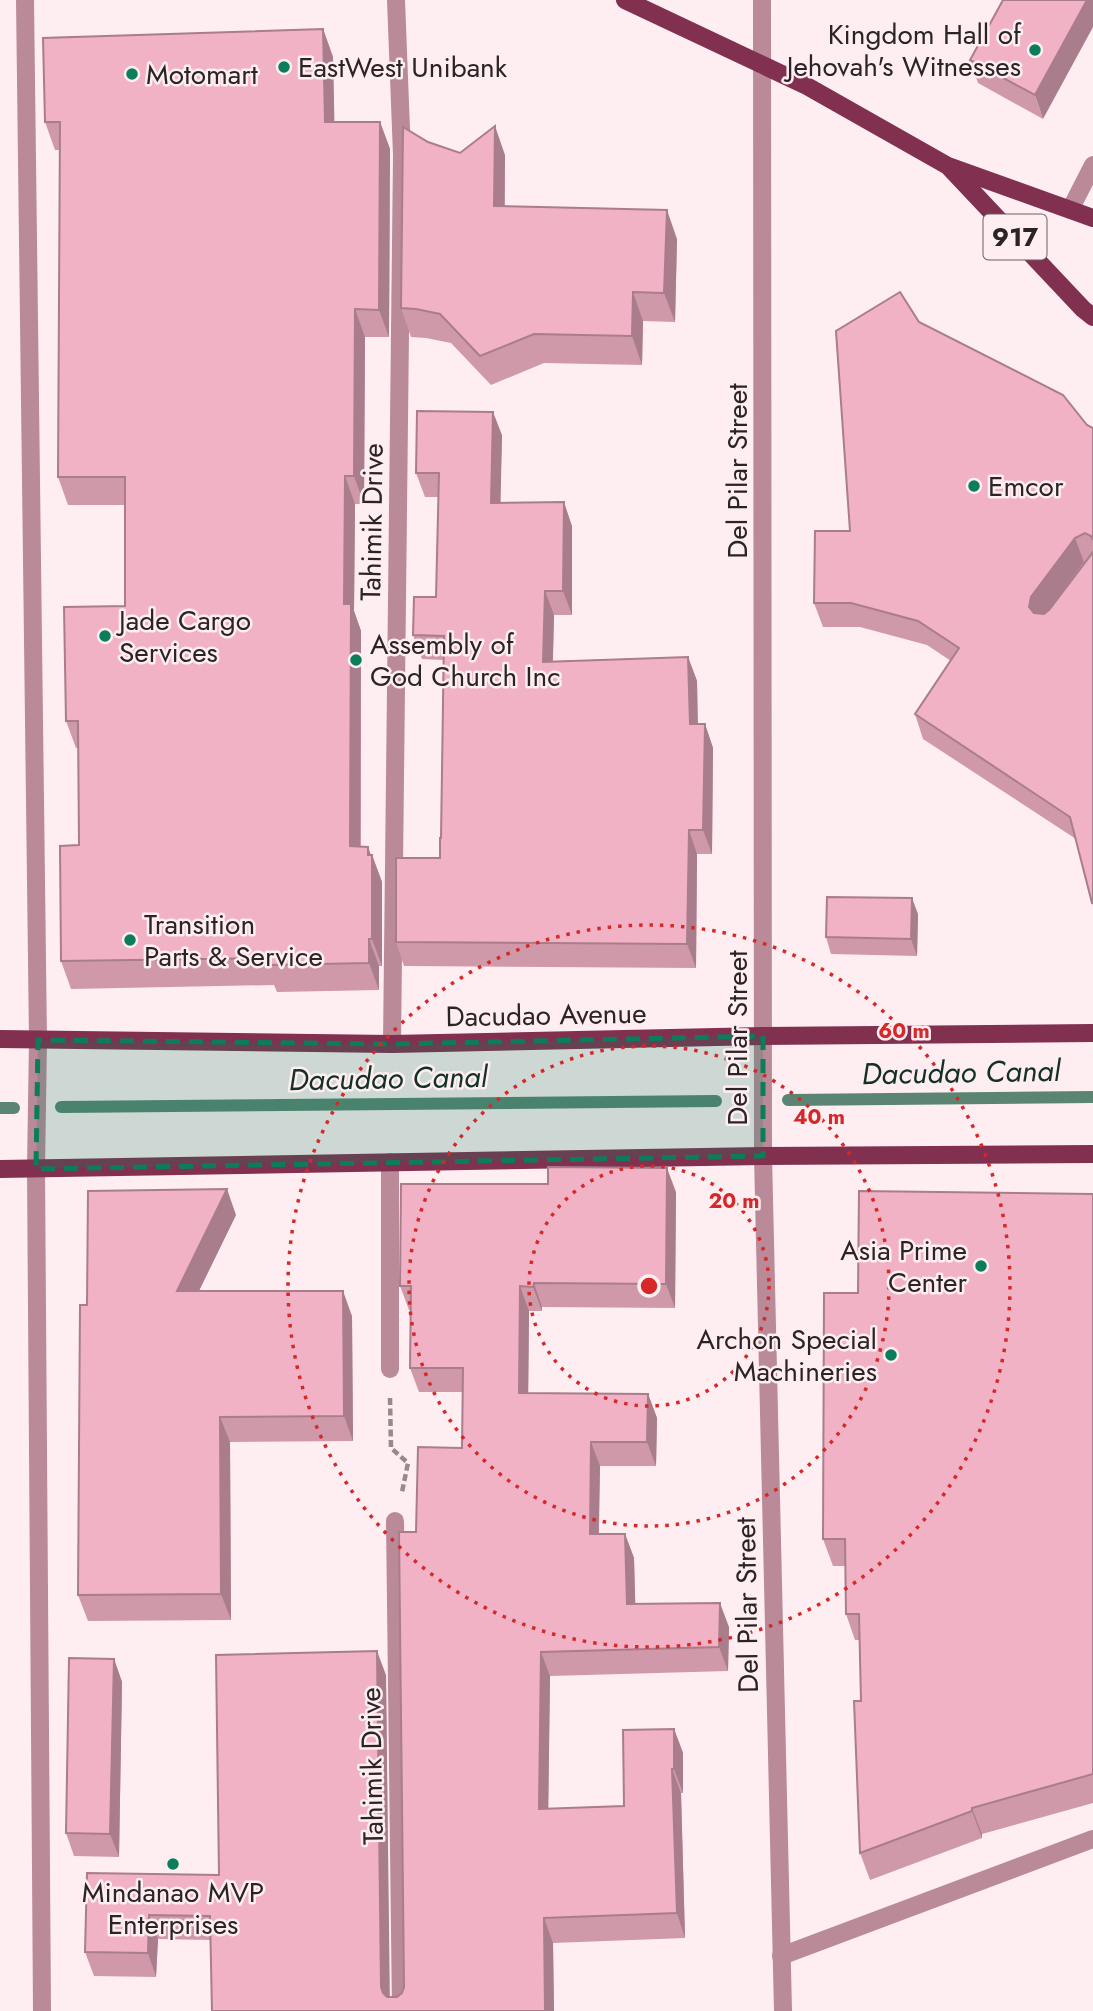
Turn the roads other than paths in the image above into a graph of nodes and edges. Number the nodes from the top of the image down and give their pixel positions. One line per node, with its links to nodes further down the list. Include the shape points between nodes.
1 (25, 0): 14 (street)
2 (396, 0): 15 (street, Tahimik Drive, via 402,168)
3 (625, 0): 5 (main road, 917)
4 (762, 0): 5 (street, Del Pilar Street)
5 (763, 64): 7 (main road, 917); 12 (street, Del Pilar Street)
6 (1093, 165): 8 (street)
7 (948, 166): 8 (main road, 917); 10 (main road, 917)
8 (1071, 208): 9 (main road, 917)
9 (1093, 218)
10 (1090, 313)
11 (1093, 1033): 12 (main road, Dacudao Avenue)
12 (763, 1036): 15 (main road, Dacudao Avenue); 17 (street, Del Pilar Street)
13 (0, 1040): 14 (main road, Dacudao Avenue)
14 (38, 1040): 15 (main road, Dacudao Avenue); 19 (street)
15 (392, 1044)
16 (1093, 1154): 17 (main road)
17 (762, 1156): 18 (main road); 24 (street, Del Pilar Street)
18 (390, 1162): 19 (main road); 21 (street)
19 (36, 1168): 20 (main road); 25 (street)
20 (0, 1169)
21 (390, 1369)
22 (395, 1521): 26 (street, Tahimik Drive)
23 (1093, 1839): 24 (street)
24 (781, 1956): 27 (street, Del Pilar Street)
25 (42, 2011)
26 (401, 2011)
27 (783, 2011)

